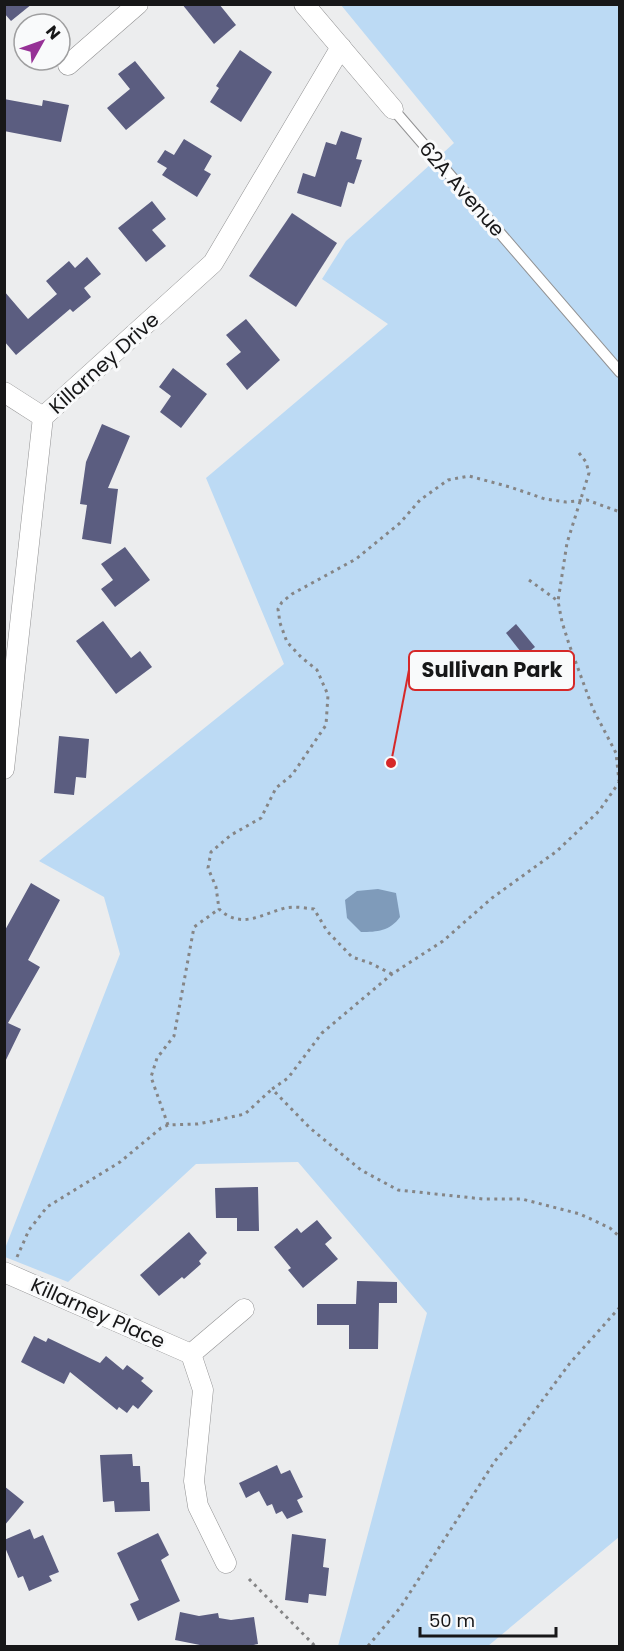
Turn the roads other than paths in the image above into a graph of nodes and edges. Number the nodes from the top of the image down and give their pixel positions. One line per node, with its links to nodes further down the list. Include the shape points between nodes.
1 (138, 4): 4 (street)
2 (304, 4): 3 (street, 62A Avenue)
3 (341, 47): 5 (street, 62A Avenue); 8 (street, Killarney Drive, via 213,264)
4 (72, 62)
5 (393, 109): 6 (lane, 62A Avenue)
6 (620, 372)
7 (4, 392): 8 (street)
8 (43, 417): 9 (street, Killarney Drive)
9 (11, 640): 10 (street, Killarney Drive)
10 (4, 769)
11 (10, 1267): 13 (street, Killarney Place)
12 (244, 1309): 13 (street)
13 (191, 1354): 14 (street, via 203,1390 194,1481 198,1506)
14 (226, 1563)

